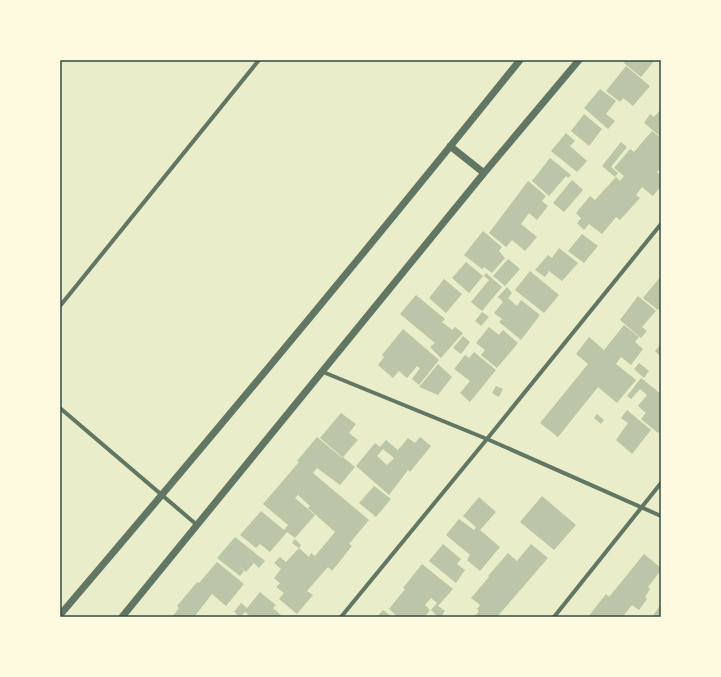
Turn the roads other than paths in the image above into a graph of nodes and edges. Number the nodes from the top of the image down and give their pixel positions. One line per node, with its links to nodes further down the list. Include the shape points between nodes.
1 (260, 60): 7 (street)
2 (520, 60): 4 (street)
3 (579, 60): 5 (street)
4 (450, 146): 5 (street); 12 (street)
5 (484, 174): 8 (street)
6 (661, 224): 10 (street)
7 (60, 306)
8 (323, 372): 10 (street); 15 (street)
9 (60, 408): 12 (street)
10 (487, 439): 13 (street); 18 (street)
11 (661, 484): 13 (street)
12 (161, 495): 15 (street); 16 (street)
13 (642, 507): 14 (street); 19 (street)
14 (661, 516)
15 (197, 525): 17 (street)
16 (60, 614)
17 (122, 617)
18 (340, 617)
19 (554, 617)

